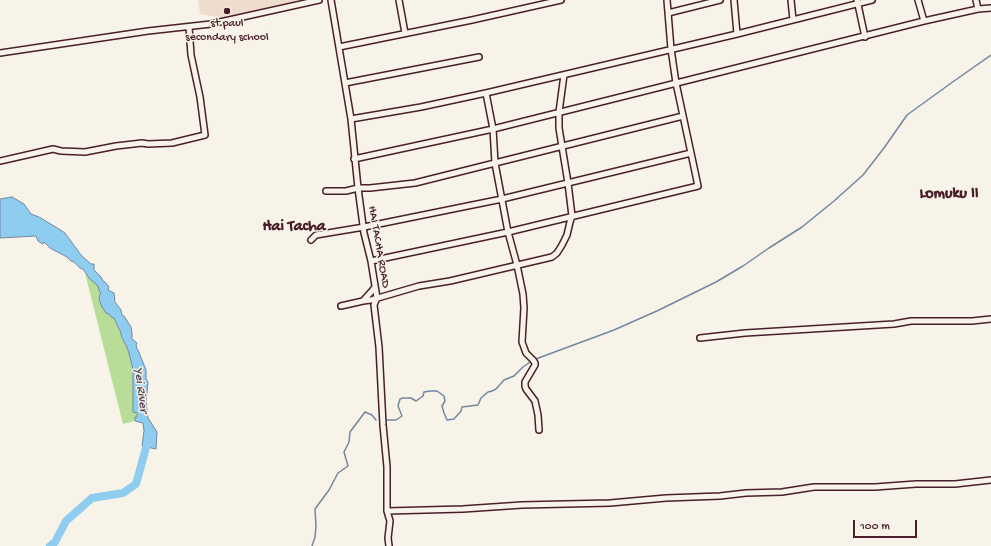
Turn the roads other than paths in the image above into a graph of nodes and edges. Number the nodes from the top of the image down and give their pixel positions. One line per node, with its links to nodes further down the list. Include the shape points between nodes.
1 (319, 0): 18 (street)
2 (331, 0): 22 (street, HAI TACHA ROAD)
3 (399, 0): 19 (street)
4 (561, 0): 19 (street)
5 (667, 0): 15 (street)
6 (720, 0): 15 (street)
7 (734, 0): 20 (street)
8 (791, 0): 16 (street)
9 (872, 0): 12 (street)
10 (918, 0): 17 (street)
11 (976, 0): 14 (street)
12 (858, 2): 16 (street); 21 (street)
13 (991, 8): 14 (street)
14 (978, 9): 17 (street)
15 (668, 12): 23 (street)
16 (793, 20): 20 (street)
17 (924, 21): 21 (street)
18 (189, 27): 24 (street); 37 (street, via 191,55 205,135 172,143 142,143 85,152 53,148)
19 (405, 33): 22 (street)
20 (737, 34): 23 (street)
21 (865, 37): 28 (street)
22 (339, 47): 27 (street, HAI TACHA ROAD)
23 (671, 49): 26 (street); 28 (street)
24 (0, 53)
25 (479, 57): 27 (street)
26 (564, 75): 29 (street); 30 (street)
27 (345, 83): 32 (street, HAI TACHA ROAD)
28 (676, 83): 30 (street); 31 (street)
29 (486, 93): 32 (street); 33 (street)
30 (559, 112): 33 (street); 34 (street)
31 (683, 116): 34 (street); 35 (street)
32 (351, 119): 36 (street, HAI TACHA ROAD)
33 (493, 129): 36 (street); 38 (street)
34 (562, 146): 38 (street); 39 (street)
35 (691, 153): 39 (street); 43 (street, via 698,186)
36 (354, 159): 40 (street, HAI TACHA ROAD)
37 (0, 161)
38 (495, 163): 40 (street, via 415,183); 42 (street)
39 (568, 183): 42 (street); 43 (street)
40 (358, 188): 41 (street); 44 (street, HAI TACHA ROAD)
41 (326, 191)
42 (502, 199): 44 (street); 45 (street)
43 (572, 216): 45 (street); 48 (street, via 567,235 552,257)
44 (364, 227): 46 (street, via 316,235); 47 (street, HAI TACHA ROAD)
45 (508, 232): 47 (street); 48 (street)
46 (311, 240)
47 (371, 261): 49 (street, HAI TACHA ROAD)
48 (517, 265): 50 (street, via 419,286); 55 (street, via 524,308 522,342 526,353 535,363 525,386 535,401)
49 (375, 286): 50 (street, HAI TACHA ROAD); 51 (street)
50 (377, 298): 51 (street); 57 (street, HAI TACHA ROAD, via 374,305 387,467)
51 (363, 301): 52 (street)
52 (341, 306)
53 (991, 319): 54 (street, via 912,321)
54 (700, 338)
55 (539, 430)
56 (991, 480): 57 (street, via 955,484 814,487 782,492 610,503)
57 (387, 511): 58 (street, HAI TACHA ROAD, via 390,521)
58 (389, 546)

